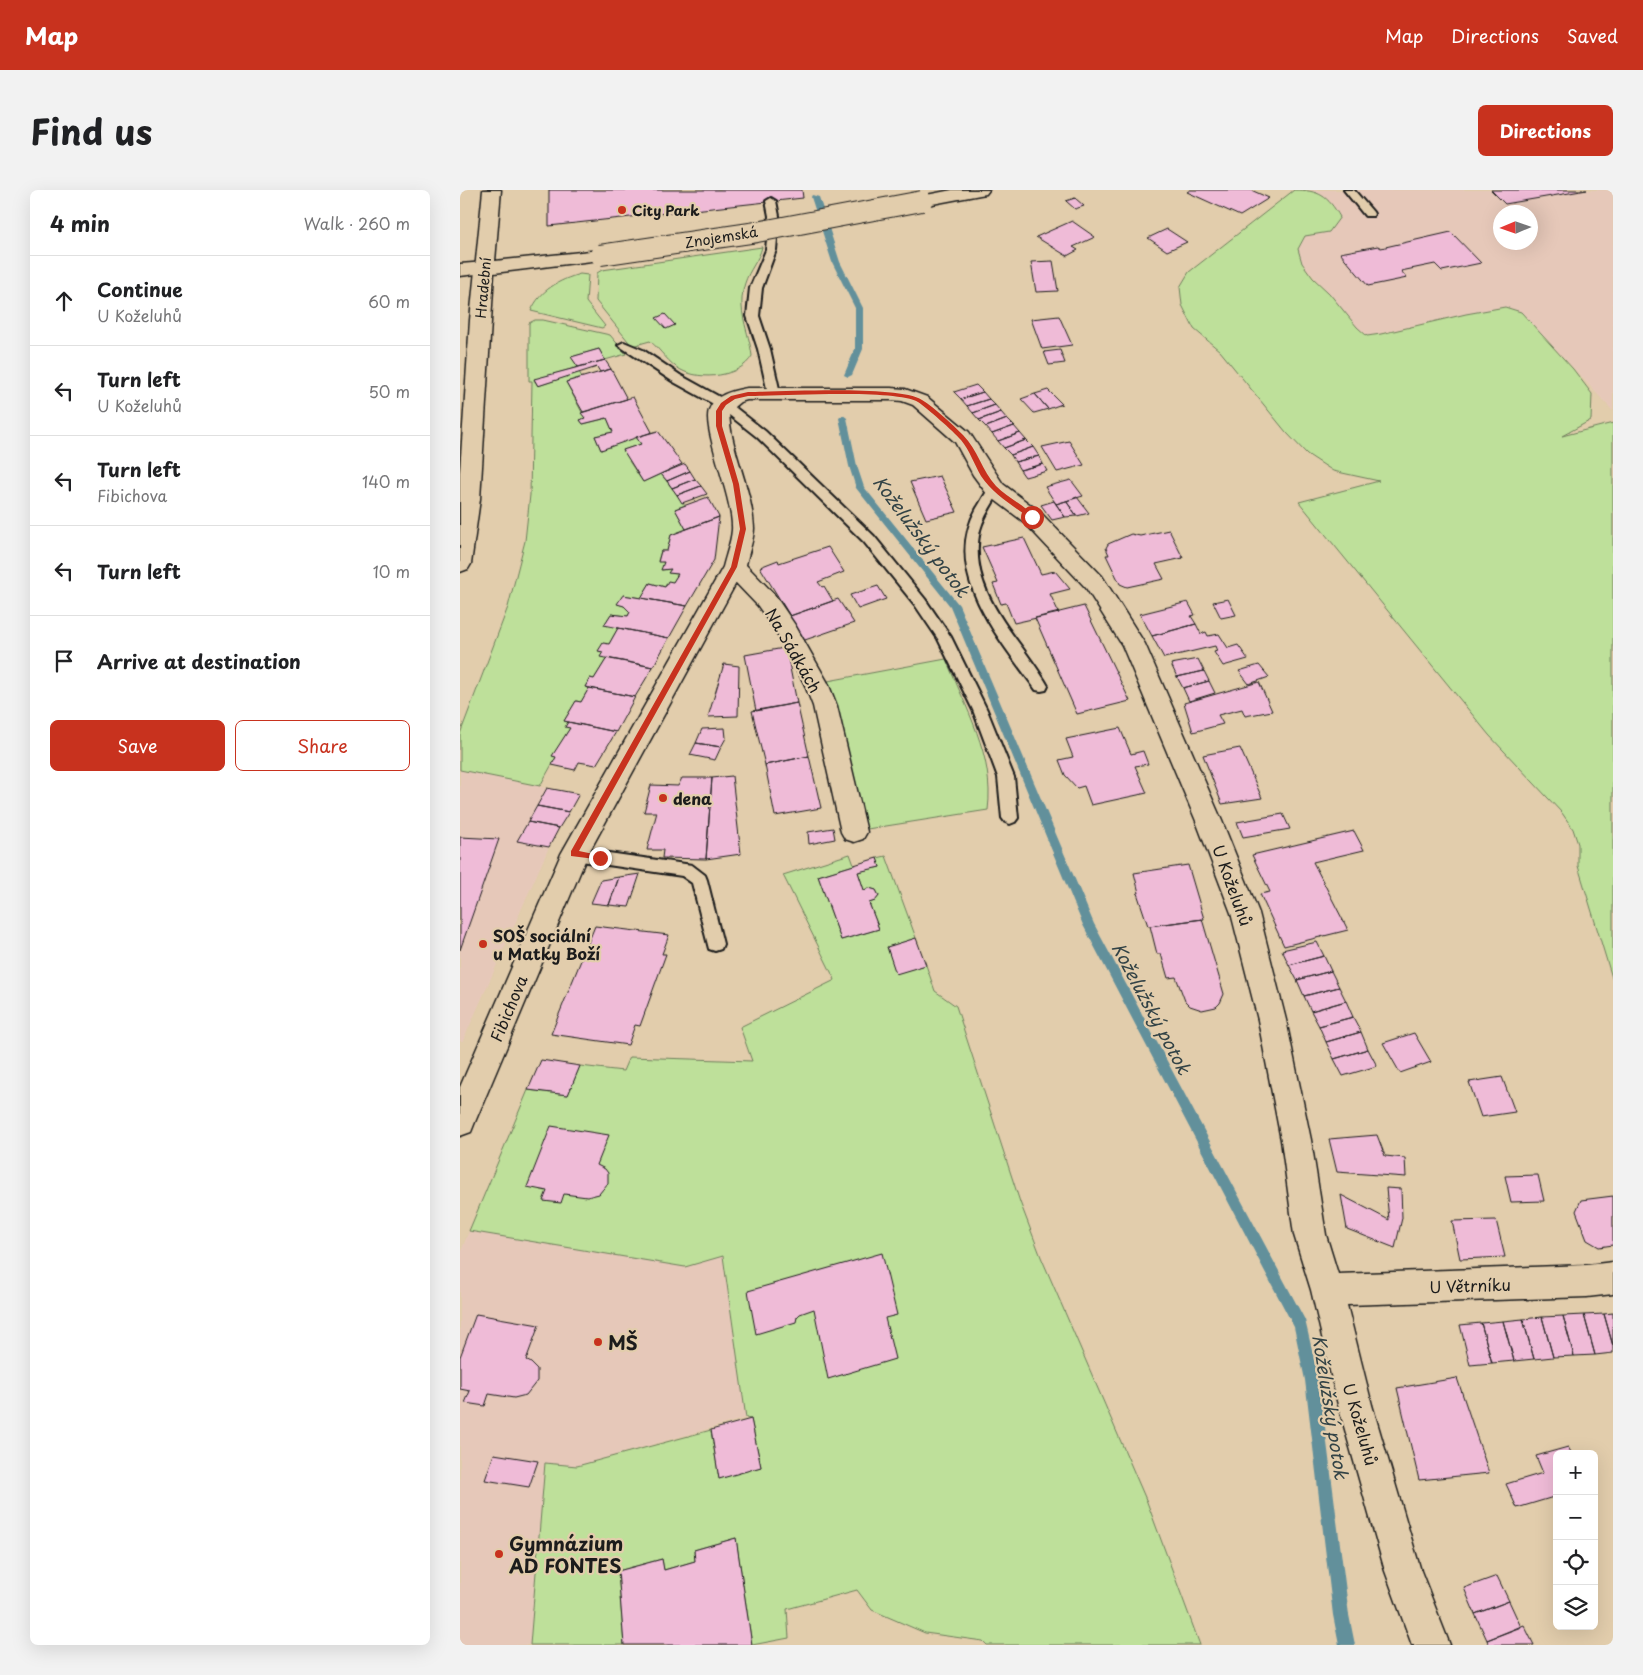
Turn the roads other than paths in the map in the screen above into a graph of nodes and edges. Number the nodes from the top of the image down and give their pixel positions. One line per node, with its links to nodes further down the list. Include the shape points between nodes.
1 (492, 190): 7 (street, Hradební)
2 (980, 190): 4 (street, Znojemská)
3 (1349, 190): 6 (lane)
4 (957, 192): 7 (street, Znojemská, bridge, via 757,232)
5 (771, 201): 10 (lane, via 774,216 771,250 756,288 753,316)
6 (1369, 214)
7 (485, 268): 8 (street, Znojemská); 13 (street, Hradební, via 469,499)
8 (460, 270)
9 (624, 345): 11 (lane)
10 (774, 393): 11 (street, U Koželuhů, via 733,397); 12 (street, U Koželuhů, via 891,394 920,401 962,437)
11 (723, 404): 14 (street, Fibichova, via 719,411 719,426 736,484 743,529); 16 (lane, via 761,434 869,539 920,602 944,637 980,710 1006,777)
12 (995, 489): 15 (lane, via 974,529 972,573 983,602); 23 (street, U Koželuhů, via 1032,517 1094,582 1132,644 1209,822 1245,913 1274,1029 1296,1140 1310,1235)
13 (460, 564)
14 (734, 567): 17 (street, Na Sádkách, via 766,600 816,683 825,706); 18 (street, Fibichova)
15 (1041, 686)
16 (1010, 818)
17 (854, 832)
18 (574, 854): 19 (lane, via 686,870 699,880); 20 (street, Fibichova)
19 (715, 944)
20 (471, 1070): 21 (street, Fibichova)
21 (460, 1122)
22 (1613, 1278): 23 (street, U Větrníku)
23 (1327, 1290): 24 (street, U Koželuhů, via 1355,1405 1403,1571)
24 (1431, 1645)

